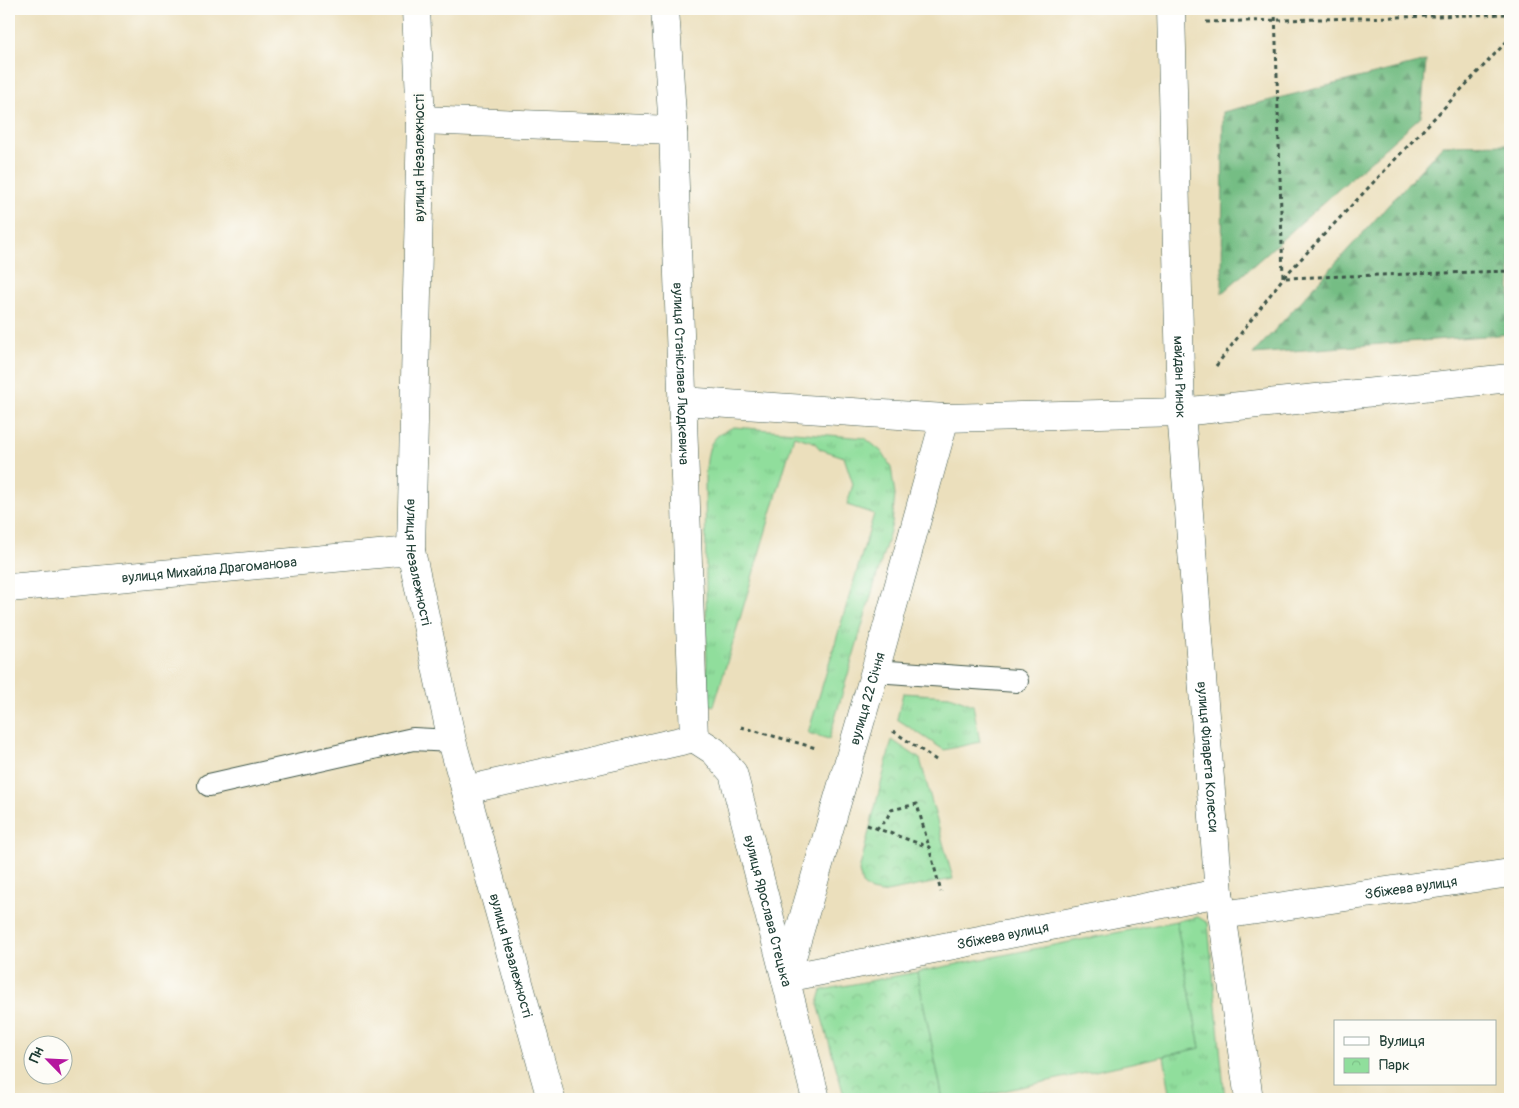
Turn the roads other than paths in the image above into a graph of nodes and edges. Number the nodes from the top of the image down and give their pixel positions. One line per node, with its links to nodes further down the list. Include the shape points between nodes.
1 (416, 9): 4 (street, вулиця Незалежності)
2 (665, 9): 5 (street, вулиця Станіслава Людкевича)
3 (1171, 16): 8 (street, майдан Ринок)
4 (421, 120): 5 (street); 10 (street, вулиця Незалежності)
5 (673, 130): 7 (street, вулиця Станіслава Людкевича)
6 (1510, 378): 8 (street, майдан Ринок)
7 (682, 401): 9 (street); 14 (street, вулиця Станіслава Людкевича)
8 (1181, 412): 9 (street); 19 (street, вулиця Філарета Колесси)
9 (945, 418): 12 (street, вулиця 22 Січня)
10 (411, 551): 11 (street, вулиця Михайла Драгоманова); 15 (street, вулиця Незалежності)
11 (9, 588)
12 (875, 671): 13 (lane); 20 (street, вулиця 22 Січня)
13 (1017, 681)
14 (694, 738): 17 (street); 20 (street, вулиця Ярослава Стецька, via 714,751 733,773)
15 (452, 741): 16 (lane, via 413,739); 17 (street, вулиця Незалежності)
16 (209, 785)
17 (466, 790): 21 (street, вулиця Незалежності)
18 (1510, 874): 19 (street, Збіжева вулиця)
19 (1221, 904): 20 (street, Збіжева вулиця); 23 (street, вулиця Філарета Колесси)
20 (786, 978): 22 (street, вулиця Ярослава Стецька)
21 (551, 1099)
22 (816, 1099)
23 (1249, 1099)

